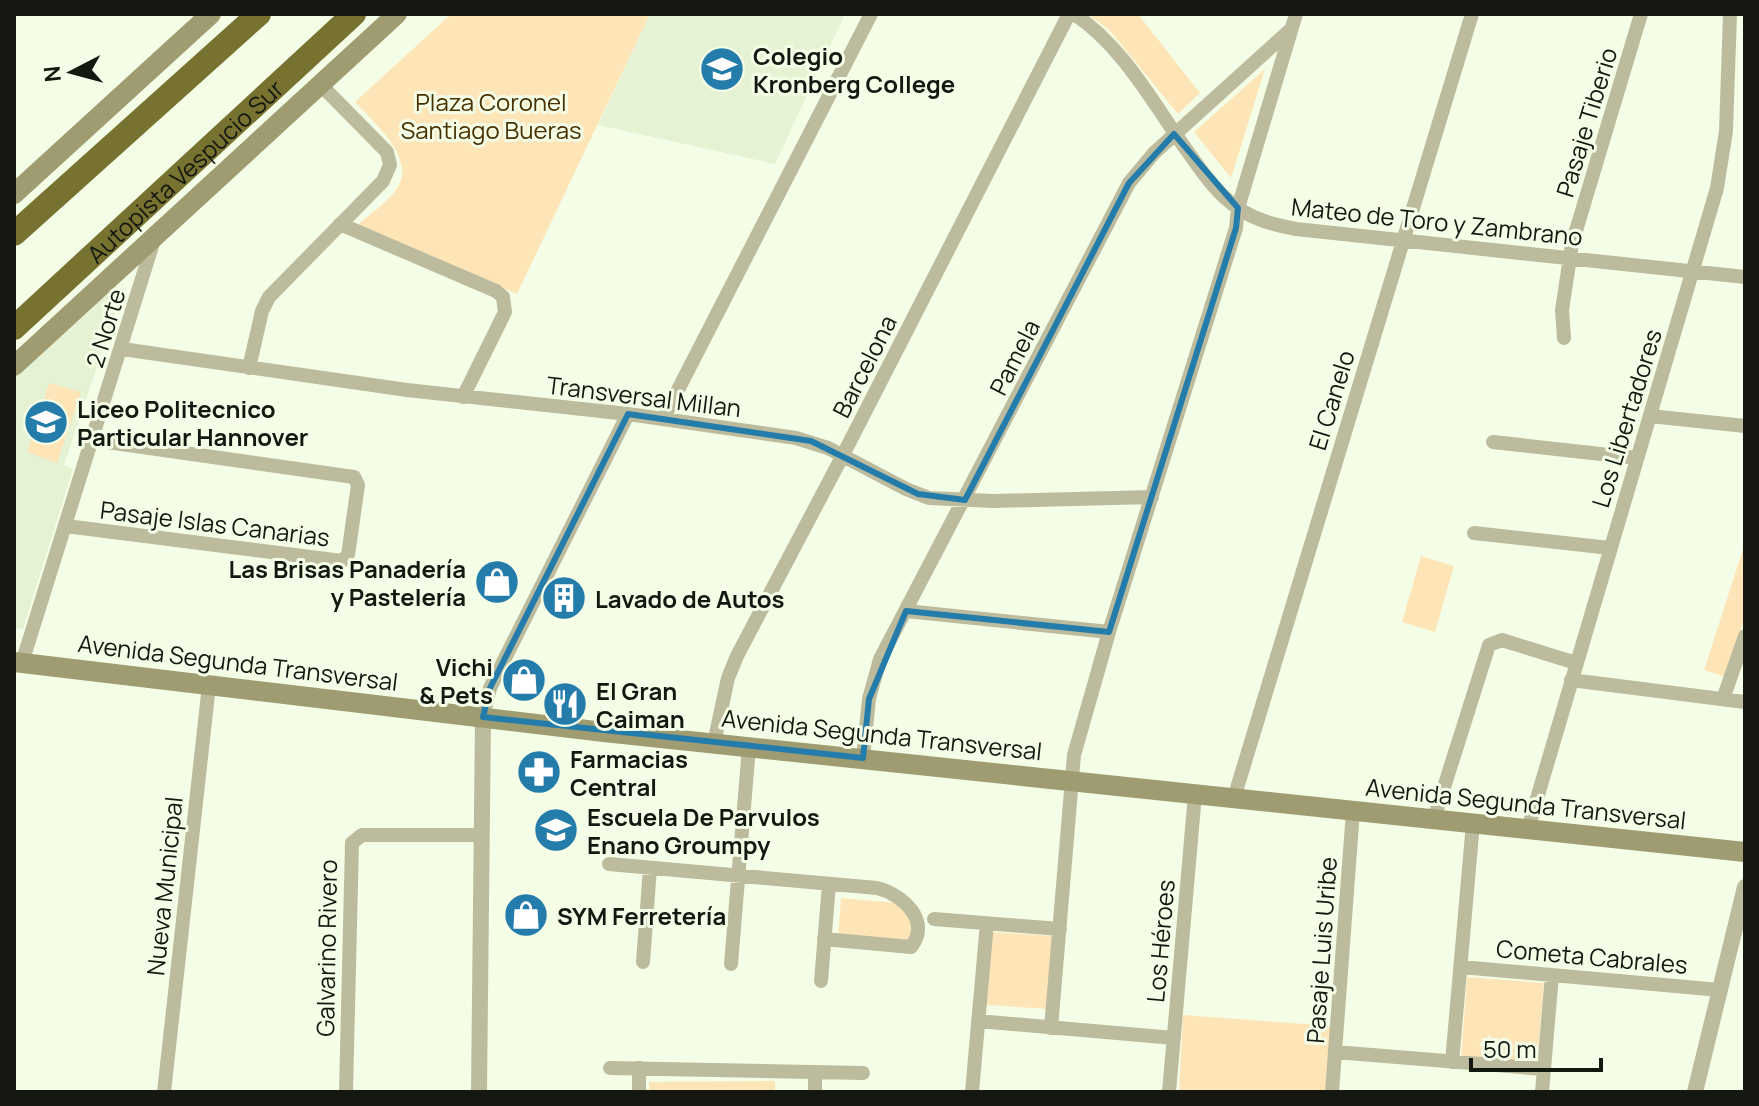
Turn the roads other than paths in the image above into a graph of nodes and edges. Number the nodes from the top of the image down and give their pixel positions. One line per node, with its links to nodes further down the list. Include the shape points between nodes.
1 (211, 14): 14 (main road)
2 (259, 14): 17 (highway)
3 (354, 14): 23 (highway, Autopista Vespucio Sur)
4 (397, 14): 12 (main road)
5 (871, 14): 31 (street)
6 (1072, 14): 13 (street, Mateo de Toro y Zambrano, via 1119,55); 35 (street, Barcelona)
7 (1296, 14): 11 (street, Pamela)
8 (1472, 14): 19 (street, El Canelo)
9 (1641, 14): 20 (street, Pasaje Tiberio)
10 (1727, 15): 21 (street, Los Libertadores, via 1722,159)
11 (1291, 29): 13 (street, Pamela); 15 (street, Pamela)
12 (320, 84): 16 (street, via 389,158 387,177); 18 (main road)
13 (1174, 134): 15 (street, Mateo de Toro y Zambrano, via 1215,189); 38 (street, Pamela, via 1129,183)
14 (14, 194)
15 (1238, 208): 19 (street, Mateo de Toro y Zambrano, via 1281,226); 37 (street, Pamela)
16 (340, 224): 27 (street, via 269,297); 28 (street, via 503,297 503,316)
17 (14, 234)
18 (156, 235): 25 (street, 2 Norte); 26 (main road)
19 (1402, 240): 20 (street, Mateo de Toro y Zambrano); 57 (street, El Canelo)
20 (1569, 258): 21 (street, Mateo de Toro y Zambrano); 24 (street, Pasaje Tiberio)
21 (1692, 271): 22 (street, Mateo de Toro y Zambrano); 30 (street, Los Libertadores)
22 (1745, 277)
23 (14, 328)
24 (1564, 338)
25 (122, 349): 27 (street, Transversal Millan); 33 (street, 2 Norte)
26 (14, 366)
27 (249, 368): 28 (street, Transversal Millan)
28 (463, 397): 29 (street, Transversal Millan)
29 (628, 414): 31 (street, Transversal Millan); 51 (street, via 490,688)
30 (1650, 416): 32 (street); 36 (street, Los Libertadores)
31 (663, 419): 35 (street, Transversal Millan, via 796,438)
32 (1745, 426)
33 (93, 440): 39 (street, 2 Norte); 39 (street, Pasaje Islas Canarias, via 354,477 358,485 348,557 342,561)
34 (1493, 442): 36 (street)
35 (843, 455): 38 (street, Transversal Millan, via 918,494); 52 (street, Barcelona, via 737,656)
36 (1637, 458): 41 (street, Los Libertadores)
37 (1152, 497): 38 (street, Transversal Millan); 43 (street, Pamela)
38 (965, 500): 42 (street, Pamela)
39 (66, 526): 45 (street, 2 Norte)
40 (1474, 533): 41 (street)
41 (1610, 548): 46 (street, Los Libertadores)
42 (906, 611): 43 (street); 54 (street, Pamela, via 873,679)
43 (1109, 632): 55 (street, Pamela, via 1074,755)
44 (1745, 636): 49 (street)
45 (18, 663): 48 (main road, Avenida Segunda Transversal)
46 (1576, 663): 47 (street, Los Libertadores); 59 (street, via 1502,640 1489,645)
47 (1571, 680): 49 (street); 61 (street, Los Libertadores)
48 (209, 685): 51 (main road, Avenida Segunda Transversal); 89 (street, Nueva Municipal)
49 (1723, 699): 50 (street)
50 (1745, 702)
51 (483, 717): 52 (main road, Avenida Segunda Transversal); 62 (street)
52 (714, 743): 53 (main road, Avenida Segunda Transversal)
53 (749, 747): 54 (main road, Avenida Segunda Transversal); 66 (street)
54 (863, 758): 55 (main road, Avenida Segunda Transversal)
55 (1072, 780): 56 (main road, Avenida Segunda Transversal); 71 (street, Pamela)
56 (1195, 794): 57 (main road, Avenida Segunda Transversal); 81 (street, Los Héroes)
57 (1234, 798): 58 (main road, Avenida Segunda Transversal)
58 (1353, 811): 59 (main road, Avenida Segunda Transversal); 82 (street, Pasaje Luis Uribe)
59 (1434, 819): 60 (main road, Avenida Segunda Transversal)
60 (1473, 823): 61 (main road, Avenida Segunda Transversal); 75 (street)
61 (1528, 829): 63 (main road, Avenida Segunda Transversal)
62 (482, 835): 90 (street, Galvarino Rivero, via 362,835 352,843); 91 (street)
63 (1745, 852)
64 (609, 864): 65 (street)
65 (650, 868): 66 (street); 73 (street)
66 (739, 876): 67 (street); 74 (street)
67 (829, 884): 72 (street); 72 (street, via 888,891 919,921 911,947)
68 (1745, 887): 78 (street)
69 (934, 919): 70 (street)
70 (987, 923): 71 (street); 79 (street)
71 (1060, 929): 80 (street, Pamela)
72 (824, 939): 77 (street)
73 (643, 962)
74 (731, 964)
75 (1461, 967): 76 (street, Cometa Cabrales); 83 (street)
76 (1552, 975): 78 (street, Cometa Cabrales); 86 (street)
77 (821, 981)
78 (1720, 990): 98 (street)
79 (978, 1021): 80 (street); 94 (street)
80 (1051, 1028): 81 (street)
81 (1174, 1038): 95 (street, Los Héroes)
82 (1335, 1052): 83 (street); 96 (street, Pasaje Luis Uribe)
83 (1452, 1062): 86 (street)
84 (610, 1068): 85 (street)
85 (639, 1068): 87 (street); 92 (street)
86 (1544, 1069): 97 (street)
87 (815, 1072): 88 (street); 93 (street)
88 (863, 1073)
89 (164, 1092)
90 (346, 1092)
91 (479, 1092)
92 (639, 1092)
93 (815, 1092)
94 (972, 1092)
95 (1169, 1092)
96 (1332, 1092)
97 (1542, 1092)
98 (1695, 1092)

